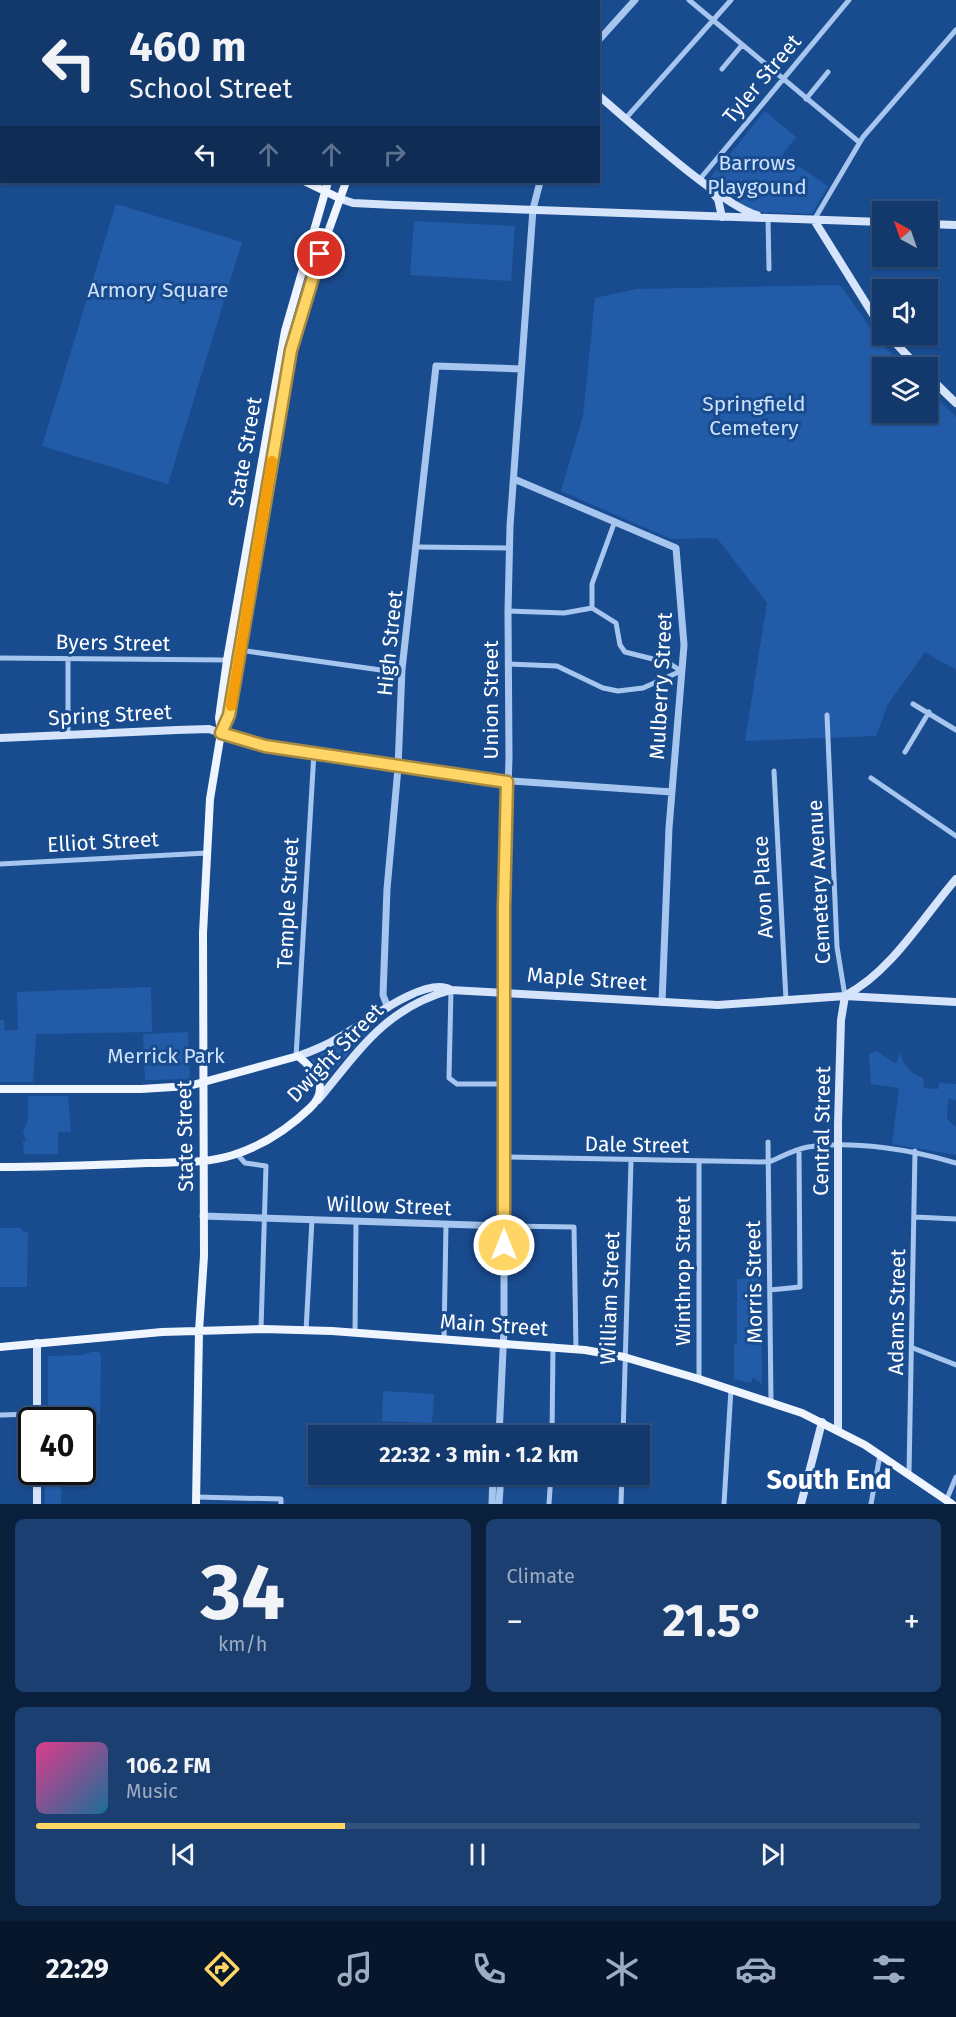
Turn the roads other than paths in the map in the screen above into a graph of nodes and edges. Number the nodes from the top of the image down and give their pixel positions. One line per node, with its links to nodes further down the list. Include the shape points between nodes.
1 (635, 0): 7 (street)
2 (689, 0): 5 (street)
3 (731, 0): 5 (street)
4 (849, 0): 11 (street, Tyler Street)
5 (713, 20): 8 (street); 14 (street)
6 (956, 30): 15 (street)
7 (600, 39)
8 (742, 45): 9 (street); 11 (street)
9 (722, 69)
10 (828, 72): 13 (street)
11 (783, 80): 13 (street); 16 (street, Tyler Street)
12 (600, 97): 14 (main road)
13 (806, 99): 15 (street)
14 (626, 118): 16 (main road)
15 (859, 142): 24 (street)
16 (700, 179): 22 (main road, via 718,199); 23 (main road, via 745,211)
17 (346, 183): 20 (main road, State Street)
18 (540, 183): 21 (street, Union Street)
19 (326, 185): 20 (main road); 29 (main road, State Street)
20 (341, 199): 21 (main road); 30 (main road, State Street)
21 (533, 209): 22 (main road); 34 (street, Union Street)
22 (722, 217): 23 (main road)
23 (768, 218): 24 (main road); 28 (street)
24 (814, 220): 25 (main road); 31 (main road)
25 (872, 222)
26 (938, 224): 27 (main road)
27 (956, 225)
28 (769, 269)
29 (294, 294): 30 (main road); 46 (main road, State Street)
30 (306, 298): 43 (main road, State Street, via 291,350)
31 (872, 312)
32 (897, 345): 33 (main road)
33 (909, 357)
34 (521, 369): 37 (street, Union Street); 39 (street, High Street, via 435,366)
35 (938, 386): 36 (main road)
36 (956, 403)
37 (514, 478): 38 (street, Mulberry Street); 40 (street, Union Street)
38 (615, 521): 41 (street, via 592,584); 48 (street, Mulberry Street, via 676,548 684,631)
39 (417, 547): 40 (street); 49 (street, High Street)
40 (510, 548): 42 (street, Union Street)
41 (592, 608): 42 (street, via 564,613); 48 (street, via 616,623 625,652 669,663)
42 (508, 611): 47 (street, Union Street)
43 (240, 650): 49 (street); 54 (main road, State Street, via 229,715)
44 (0, 658): 45 (street, Byers Street)
45 (68, 659): 46 (street, Byers Street); 55 (street)
46 (226, 660): 54 (main road, State Street, via 219,718)
47 (508, 663): 48 (street, via 558,666 618,691 643,688); 62 (street, Union Street)
48 (681, 671): 63 (street, Mulberry Street)
49 (402, 673): 59 (street, High Street)
50 (913, 704): 51 (street)
51 (928, 712): 53 (street); 58 (street)
52 (827, 715): 70 (street, Cemetery Avenue, via 837,947)
53 (956, 730)
54 (221, 733): 55 (main road, Spring Street, via 209,729); 57 (street, via 265,746); 65 (main road, State Street, via 210,799)
55 (68, 736): 56 (main road, Spring Street)
56 (0, 738)
57 (314, 752): 59 (street); 75 (street, Temple Street)
58 (905, 752)
59 (398, 766): 62 (street); 74 (street, High Street, via 386,898 383,995)
60 (774, 771): 71 (street, Avon Place)
61 (871, 778): 64 (street)
62 (507, 782): 63 (street); 69 (street, Union Street)
63 (672, 792): 72 (street, Mulberry Street)
64 (956, 836)
65 (207, 853): 66 (street, Elliot Street); 76 (main road, State Street)
66 (0, 864)
67 (956, 879): 70 (main road, via 880,970 863,987)
68 (451, 990): 69 (main road, Maple Street); 74 (main road, Maple Street, via 440,986 428,988); 77 (street, via 449,1078 457,1084); 79 (main road, Dwight Street, via 410,1005 384,1023)
69 (505, 992): 72 (main road, Maple Street); 77 (street, Union Street)
70 (845, 996): 71 (main road, Maple Street); 73 (main road, Maple Street); 81 (main road, Central Street)
71 (786, 1000): 72 (main road, Maple Street, via 730,1005)
72 (662, 1002)
73 (956, 1002)
74 (388, 1008): 75 (main road, Maple Street, via 334,1041)
75 (297, 1057): 76 (main road, Maple Street); 79 (main road, via 319,1075)
76 (202, 1084): 78 (main road, Maple Street, via 141,1089); 86 (main road, State Street)
77 (505, 1084): 85 (street, Union Street)
78 (0, 1089)
79 (317, 1101): 84 (main road, Dwight Street, via 273,1137)
80 (768, 1142): 88 (street, Morris Street)
81 (838, 1146): 82 (street); 83 (street); 124 (main road, Central Street)
82 (799, 1150): 88 (street); 100 (street, via 800,1287)
83 (915, 1151): 89 (street); 94 (street, Adams Street)
84 (237, 1154): 86 (main road, Dwight Street); 93 (street, via 245,1162 266,1166)
85 (505, 1157): 87 (street, Dale Street); 99 (street, Union Street)
86 (203, 1161): 91 (main road, Dwight Street); 92 (main road, State Street)
87 (631, 1161): 90 (street, Dale Street); 112 (street, William Street)
88 (769, 1162): 90 (street, Dale Street); 100 (street, Morris Street)
89 (956, 1162)
90 (699, 1163): 114 (street, Winthrop Street)
91 (0, 1167)
92 (203, 1216): 93 (street, Willow Street); 103 (main road, State Street)
93 (266, 1217): 95 (street, Willow Street); 101 (street)
94 (915, 1217): 96 (street); 111 (street, Adams Street)
95 (312, 1219): 97 (street, Willow Street); 102 (street)
96 (956, 1219)
97 (356, 1222): 98 (street, Willow Street); 104 (street)
98 (443, 1225): 99 (street, Willow Street); 105 (street)
99 (503, 1226): 107 (street, Union Street); 110 (street, Willow Street, via 574,1227)
100 (770, 1290): 116 (street, Morris Street)
101 (261, 1329): 102 (main road, Main Street); 103 (main road, Main Street)
102 (306, 1330): 104 (main road, Main Street)
103 (199, 1331): 106 (main road, Main Street); 133 (main road, State Street)
104 (355, 1333): 105 (main road, Main Street)
105 (444, 1339): 107 (main road, Main Street)
106 (37, 1343): 109 (main road, Main Street); 117 (main road)
107 (503, 1343): 108 (main road, Main Street); 121 (street, Union Street)
108 (553, 1346): 110 (main road, Main Street); 122 (street)
109 (0, 1347)
110 (576, 1348): 112 (main road, Main Street)
111 (913, 1348): 113 (street); 126 (street, Adams Street)
112 (624, 1357): 114 (main road, Main Street); 123 (street, William Street)
113 (956, 1365)
114 (699, 1379): 115 (main road, Main Street)
115 (731, 1389): 116 (main road, Main Street); 141 (street)
116 (771, 1402): 120 (main road, Main Street)
117 (37, 1407)
118 (0, 1415): 119 (street)
119 (18, 1416)
120 (822, 1422): 124 (main road, Main Street); 142 (main road)
121 (499, 1425)
122 (552, 1425)
123 (623, 1425)
124 (838, 1430): 125 (main road, Main Street)
125 (880, 1455): 126 (main road, Main Street); 143 (street)
126 (909, 1474): 135 (main road, Main Street)
127 (956, 1477): 135 (street)
128 (37, 1485): 136 (main road)
129 (493, 1485): 137 (street)
130 (500, 1485): 138 (street)
131 (550, 1485): 139 (street)
132 (622, 1485): 140 (street)
133 (196, 1500): 134 (street)
134 (281, 1502)
135 (948, 1503)
136 (37, 1504)
137 (492, 1504)
138 (499, 1504)
139 (549, 1504)
140 (621, 1504)
141 (724, 1504)
142 (801, 1504)
143 (871, 1504)

